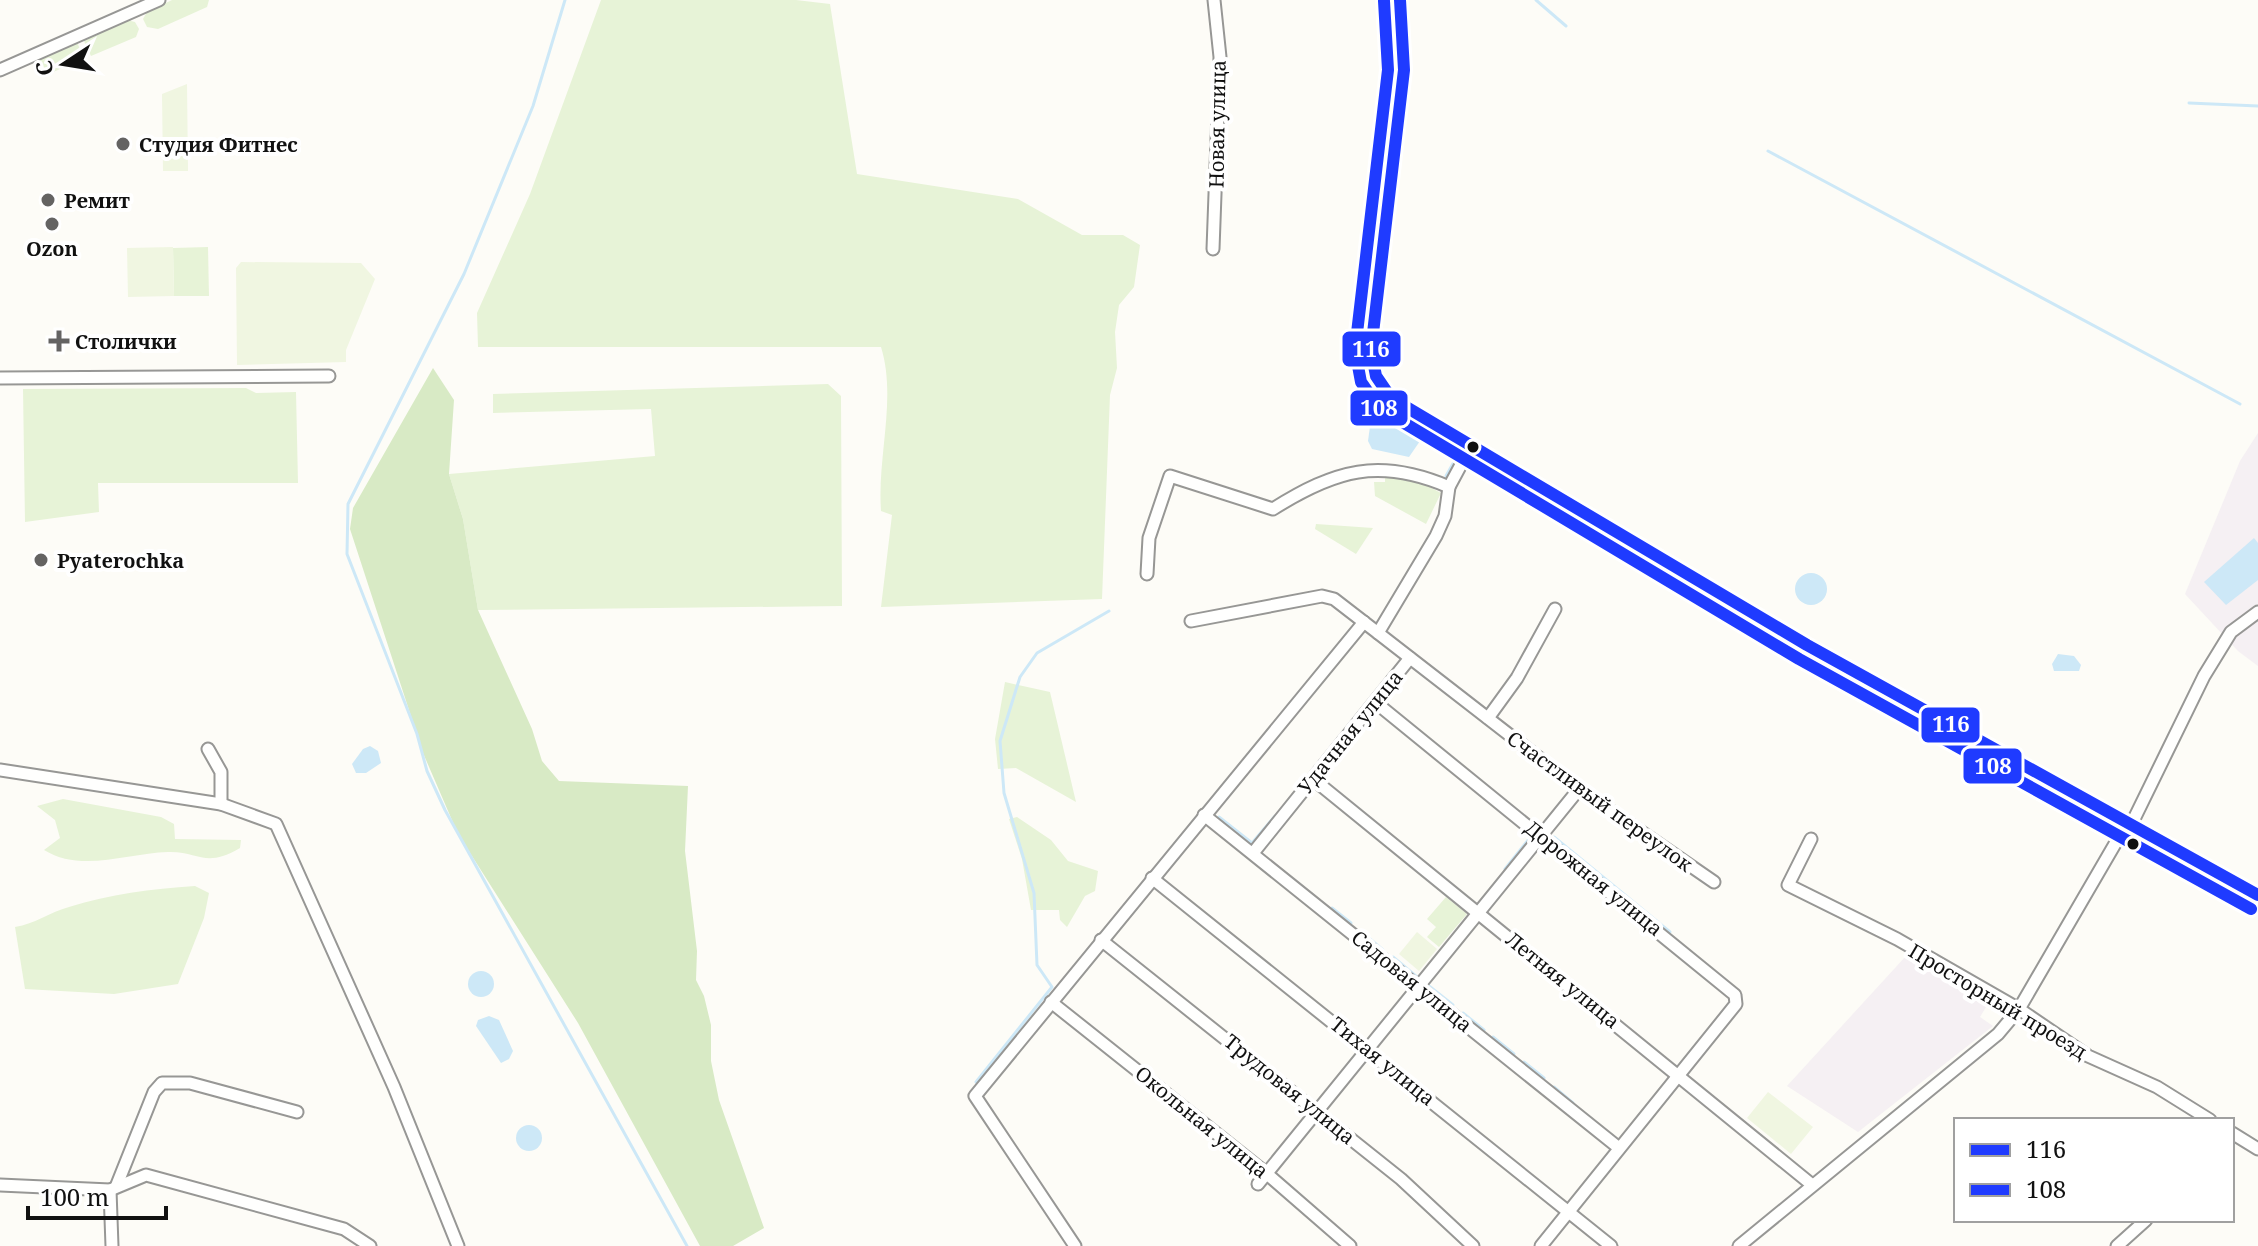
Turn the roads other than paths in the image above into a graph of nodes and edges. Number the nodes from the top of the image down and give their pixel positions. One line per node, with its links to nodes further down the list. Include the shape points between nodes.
1 (159, 0): 4 (street)
2 (1214, 0): 5 (street, Новая улица, via 1220,57)
3 (1400, 0): 8 (street, via 1404,70 1371,357 1391,398)
4 (0, 70)
5 (1213, 249)
6 (329, 376): 7 (street)
7 (0, 378)
8 (1471, 446): 9 (street); 25 (street)
9 (1449, 487): 10 (street, via 1405,471 1361,472 1315,482 1273,509 1170,476 1149,538); 15 (street, via 1436,536)
10 (1147, 574)
11 (1555, 609): 18 (street, Счастливый переулок)
12 (2258, 612): 25 (street, via 2225,641 2135,817)
13 (1191, 621): 14 (street, Удачная улица, via 1322,596)
14 (1364, 622): 15 (street, Удачная улица); 24 (street)
15 (1378, 633): 16 (street, Удачная улица)
16 (1410, 658): 17 (street, Удачная улица); 18 (street, Счастливый переулок)
17 (1375, 702): 21 (street, Удачная улица); 26 (street, Дорожная улица)
18 (1488, 718): 22 (street, Счастливый переулок)
19 (208, 749): 23 (street, via 221,772)
20 (0, 770): 23 (street)
21 (1313, 779): 28 (street, Удачная улица); 32 (street, Летняя улица)
22 (1579, 789): 26 (street); 30 (street, Счастливый переулок)
23 (221, 804): 54 (street, via 276,824 394,1087)
24 (1204, 815): 28 (street, Садовая улица); 29 (street)
25 (2126, 825): 31 (street); 36 (street)
26 (1542, 836): 32 (street); 38 (street, Дорожная улица, via 1735,995 1736,1004)
27 (1811, 839): 36 (street, Просторный проезд, via 1788,885)
28 (1253, 853): 34 (street, Садовая улица)
29 (1152, 878): 33 (street); 37 (street, Тихая улица)
30 (1714, 882)
31 (2258, 895)
32 (1479, 913): 34 (street); 38 (street, Летняя улица)
33 (1101, 940): 35 (street); 39 (street, Трудовая улица)
34 (1417, 985): 37 (street); 43 (street, Садовая улица)
35 (1051, 1002): 45 (street, Окольная улица); 55 (street, via 975,1096)
36 (2019, 1009): 41 (street, Просторный проезд, via 2088,1056 2157,1087); 47 (street, via 1998,1034)
37 (1367, 1047): 39 (street); 50 (street, Тихая улица)
38 (1679, 1074): 43 (street, Дорожная улица); 47 (street, Летняя улица)
39 (1317, 1110): 45 (street); 57 (street, Трудовая улица)
40 (297, 1112): 49 (street, via 190,1083 162,1083)
41 (2207, 1118)
42 (2234, 1136): 44 (street)
43 (1619, 1148): 50 (street, Дорожная улица)
44 (2258, 1149)
45 (1266, 1173): 46 (street); 56 (street, Окольная улица)
46 (1258, 1184)
47 (1811, 1184): 60 (street)
48 (0, 1185): 49 (street)
49 (113, 1189): 52 (street); 53 (street, via 146,1175 344,1229)
50 (1569, 1211): 58 (street, Дорожная улица); 59 (street, Тихая улица)
51 (2144, 1222): 61 (street)
52 (112, 1246)
53 (370, 1246)
54 (458, 1246)
55 (1075, 1246)
56 (1350, 1246)
57 (1473, 1246)
58 (1541, 1246)
59 (1611, 1246)
60 (1739, 1246)
61 (2117, 1246)

